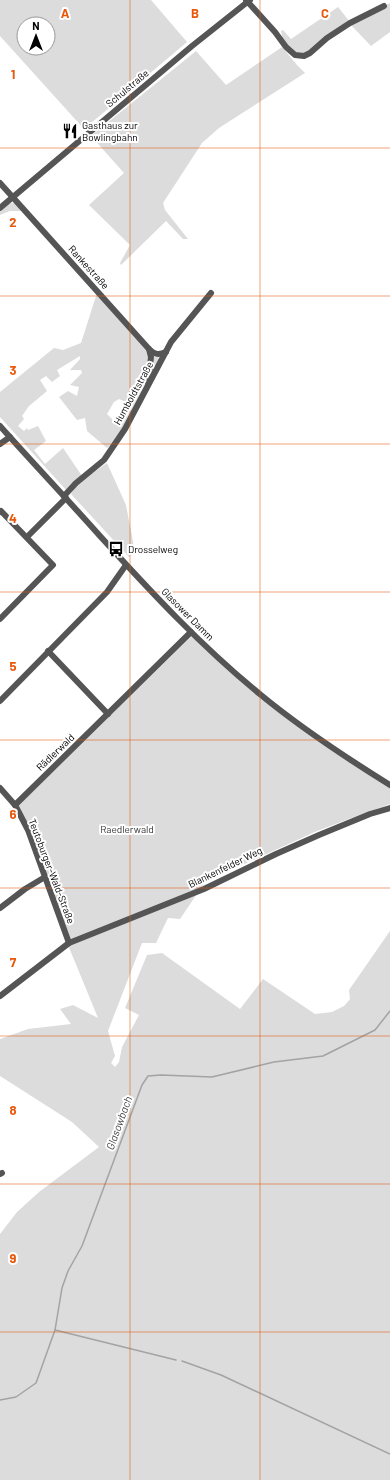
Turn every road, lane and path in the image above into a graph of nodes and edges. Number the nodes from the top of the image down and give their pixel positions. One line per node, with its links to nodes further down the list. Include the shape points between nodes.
1 (248, 1): 2 (street, via 295,55 304,56 350,23); 4 (street, Schulstraße)
2 (384, 6)
3 (0, 183): 4 (street, Rankestraße)
4 (12, 197): 5 (street, Schulstraße); 7 (street, Rankestraße)
5 (0, 208)
6 (211, 293): 8 (street, Humboldtstraße, via 171,342)
7 (149, 349): 8 (street, via 154,354); 9 (street)
8 (166, 352): 9 (street, Humboldtstraße)
9 (148, 387): 13 (street, Humboldtstraße, via 104,460 76,483)
10 (0, 426): 11 (street, Glasower Damm)
11 (10, 437): 12 (street); 13 (street, Glasower Damm)
12 (0, 444)
13 (65, 497): 15 (street, Humboldtstraße); 16 (street, Glasower Damm)
14 (1, 511): 15 (street)
15 (27, 537): 17 (street, via 52,565)
16 (126, 564): 18 (street, Glasower Damm); 19 (street, via 106,592)
17 (0, 618)
18 (191, 632): 21 (street, Rädlerwald); 22 (street, Glasower Damm, via 245,682 292,720)
19 (48, 651): 20 (street); 21 (street)
20 (0, 701)
21 (108, 714): 24 (street, Rädlerwald)
22 (390, 785)
23 (0, 788): 24 (street, Teutoburger-Wald-Straße)
24 (15, 805): 26 (street, Teutoburger-Wald-Straße, via 28,830)
25 (390, 808): 28 (street, Blankenfelder Weg, via 319,835 204,889)
26 (45, 877): 27 (street); 28 (street, Teutoburger-Wald-Straße)
27 (0, 908)
28 (69, 943): 29 (street, Blankenfelder Weg)
29 (0, 996)

